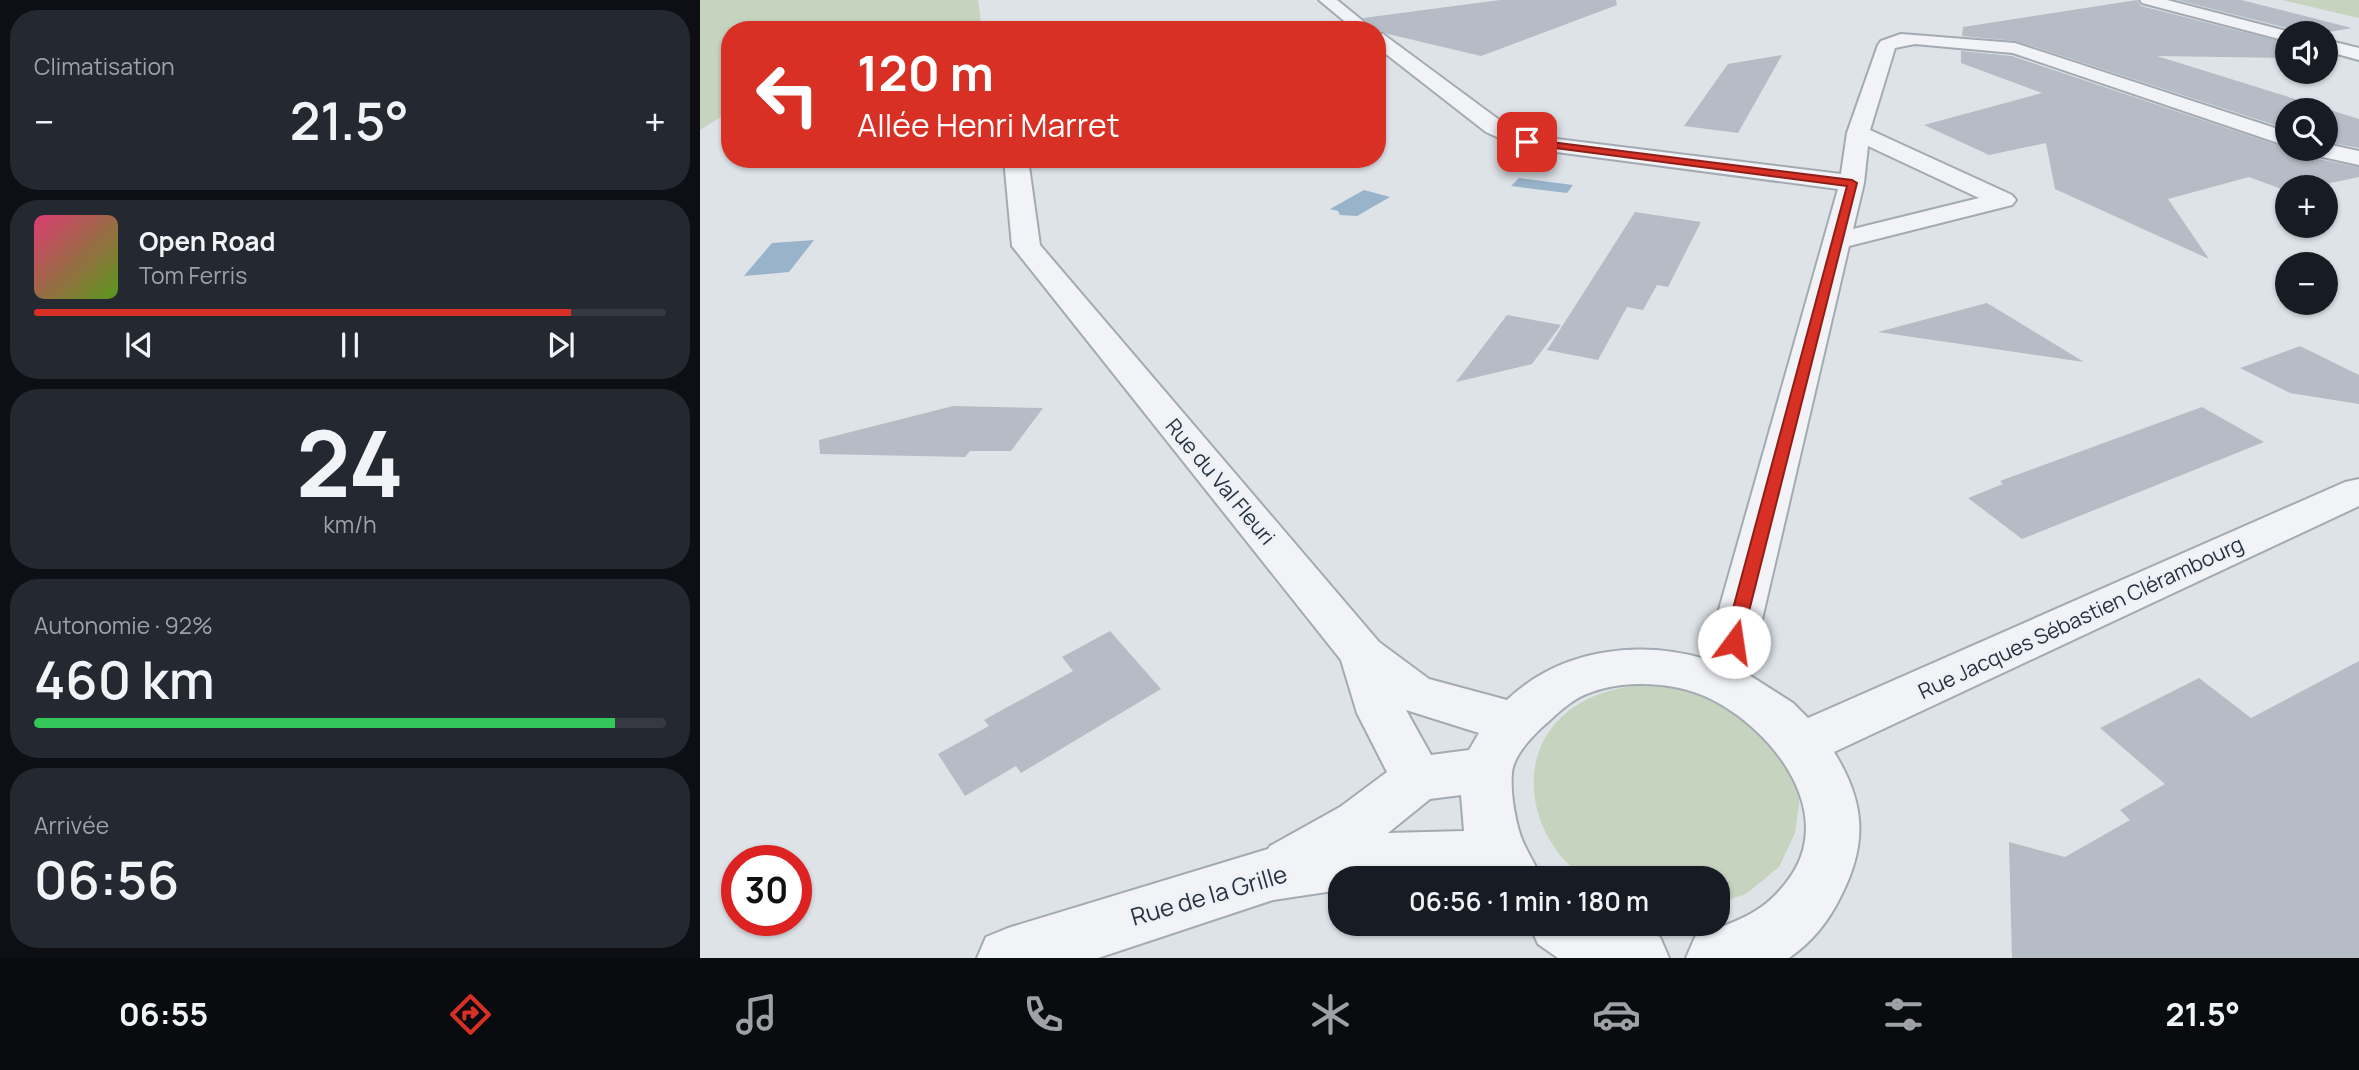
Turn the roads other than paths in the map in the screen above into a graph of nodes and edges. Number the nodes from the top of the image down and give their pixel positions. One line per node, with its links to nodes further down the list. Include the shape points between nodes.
1 (1327, 0): 3 (street)
2 (2148, 0): 4 (street)
3 (1354, 21)
4 (2275, 33)
5 (1386, 45): 13 (street, via 1494,127 1527,142)
6 (2338, 49): 7 (street)
7 (2359, 54)
8 (1858, 133): 9 (street, via 1886,45 1901,39 2015,48); 13 (street); 14 (street, via 2003,200)
9 (2275, 135)
10 (2338, 154): 11 (street)
11 (2359, 158)
12 (1017, 168): 16 (street, Rue du Val Fleuri, via 1026,246)
13 (1852, 183): 14 (street)
14 (1837, 241): 17 (street)
15 (2359, 491): 19 (street, Rue Jacques Sébastien Clérambourg)
16 (1362, 654): 18 (street, Rue du Val Fleuri, via 1412,692); 21 (street, via 1382,713)
17 (1723, 682): 18 (street, via 1677,669 1631,667 1586,674 1546,694); 19 (street, via 1766,708)
18 (1514, 722): 20 (street)
19 (1803, 743): 28 (street, via 1823,780 1833,823 1828,865)
20 (1486, 770): 21 (street); 25 (street, via 1488,819)
21 (1417, 779): 26 (street, via 1360,824)
22 (1328, 866): 26 (street, Rue de la Grille)
23 (1328, 866): 24 (street, Rue de la Grille, via 1377,859)
24 (1490, 866)
25 (1506, 866)
26 (1273, 874): 29 (street, Rue de la Grille)
27 (1570, 940): 30 (street)
28 (1773, 947): 31 (street)
29 (1008, 958)
30 (1638, 958)
31 (1717, 958)

